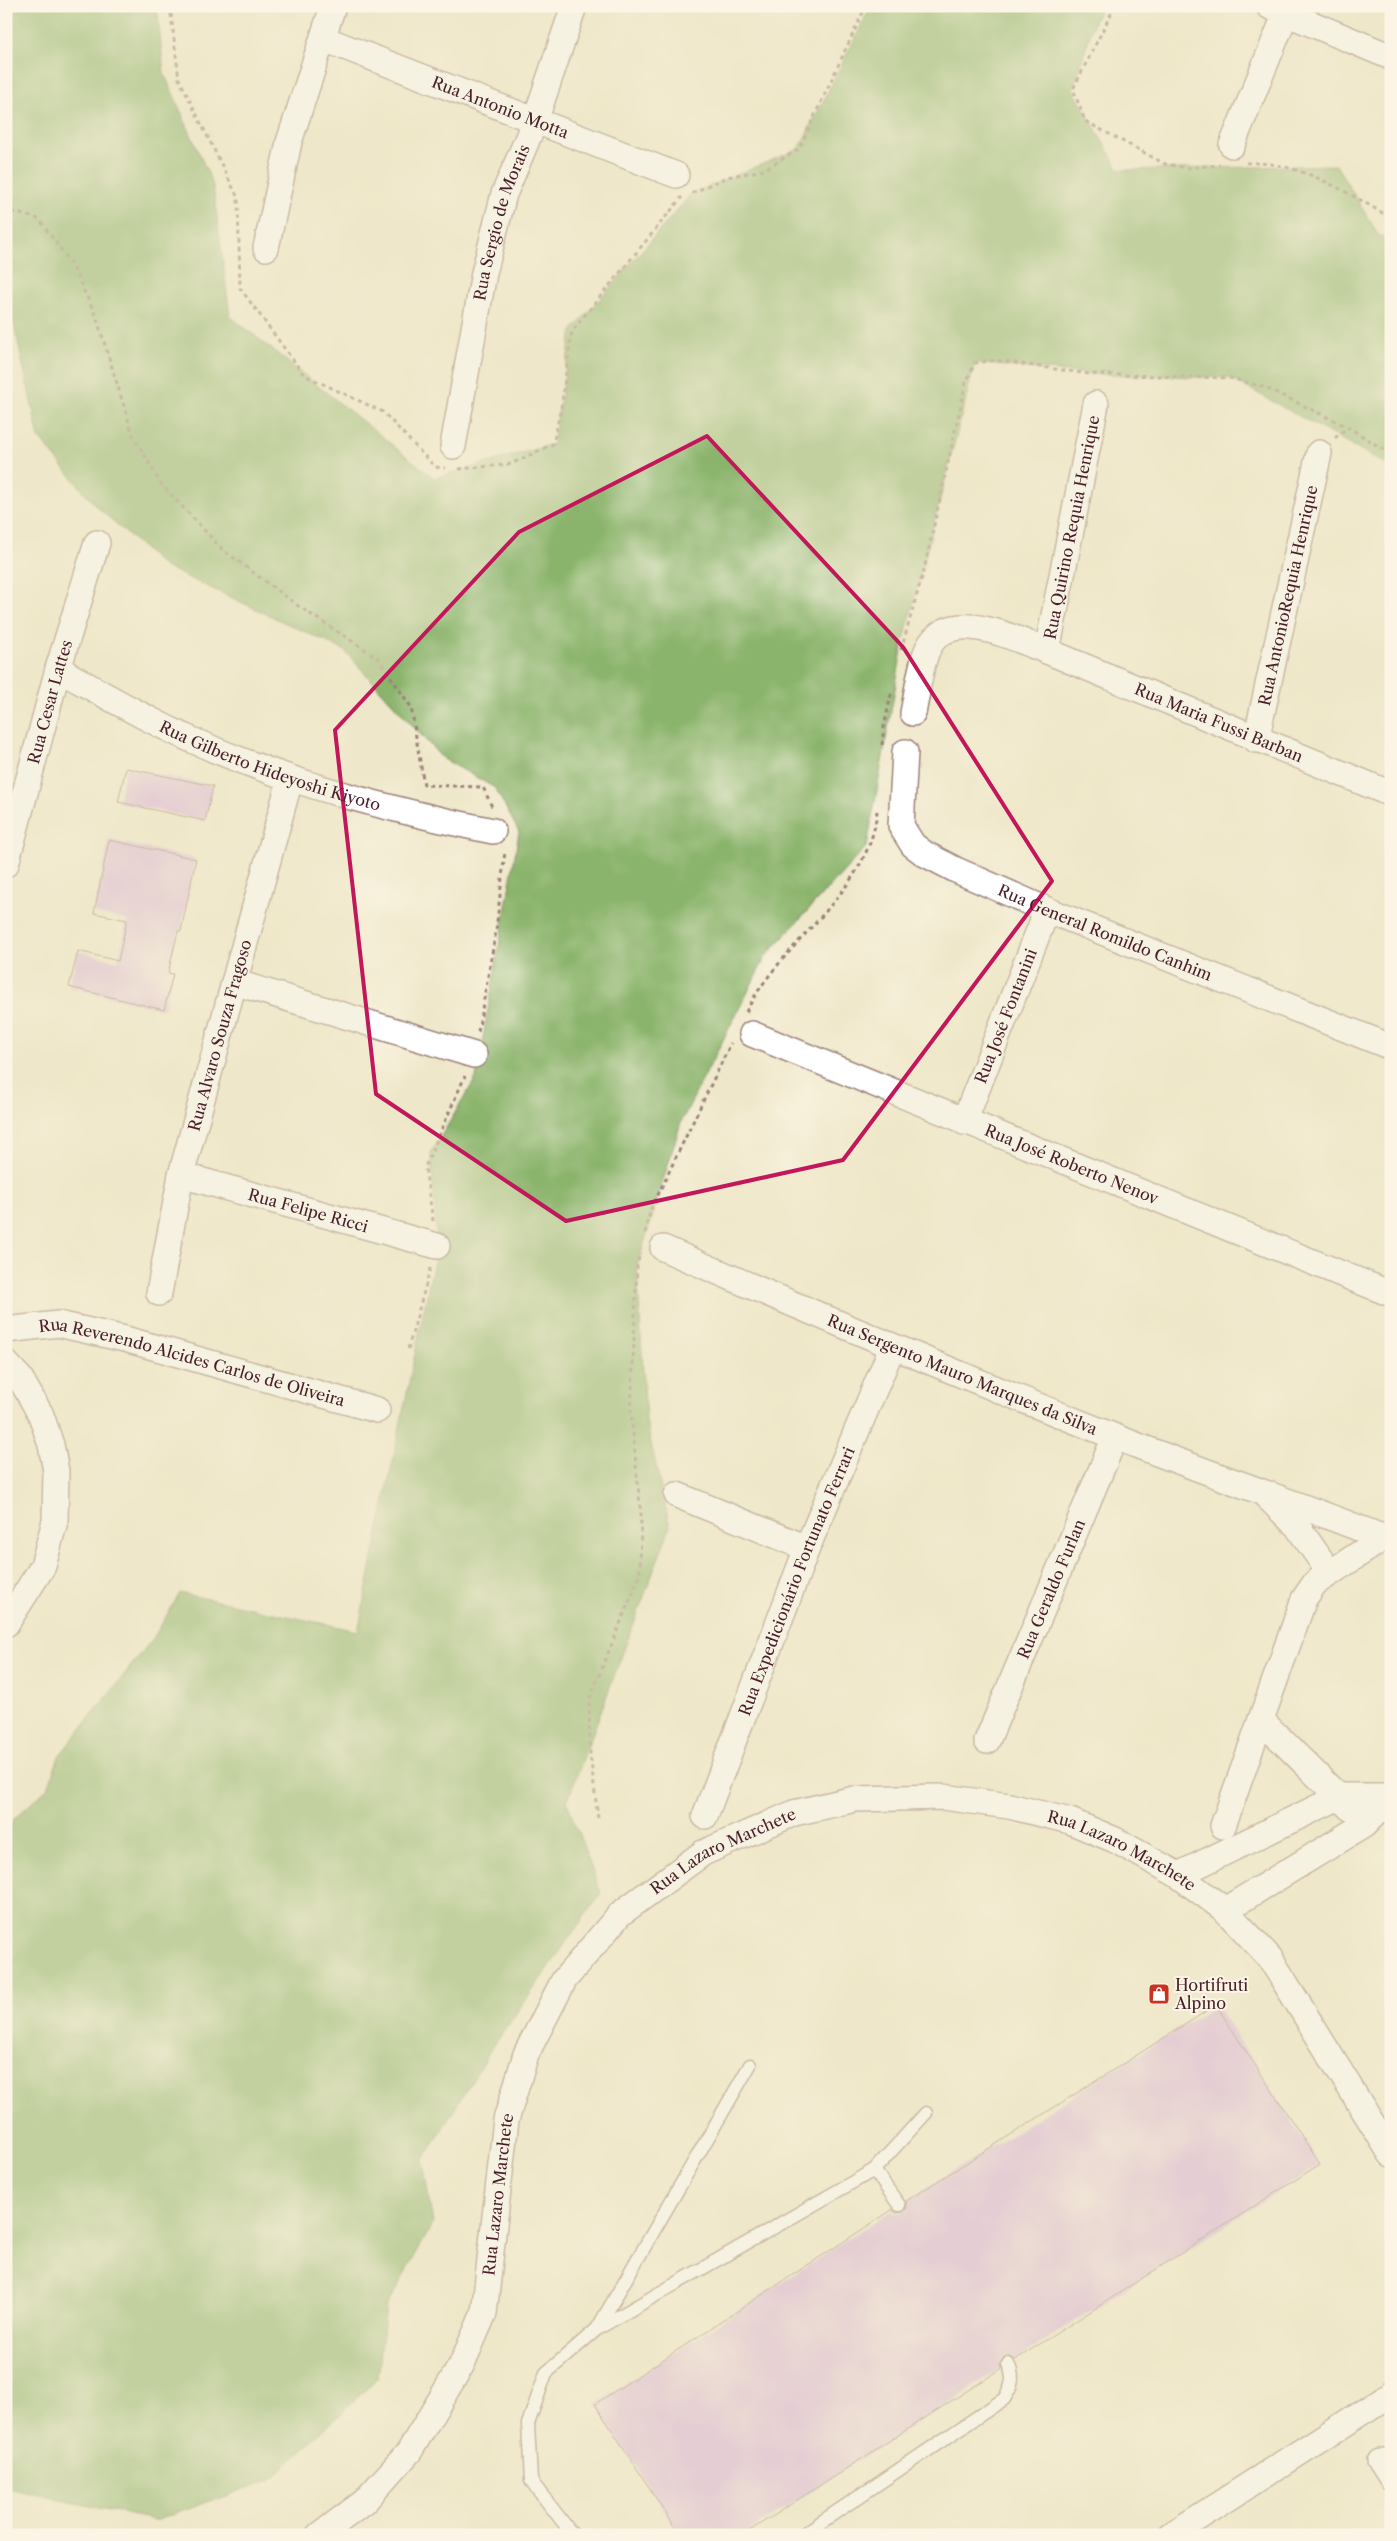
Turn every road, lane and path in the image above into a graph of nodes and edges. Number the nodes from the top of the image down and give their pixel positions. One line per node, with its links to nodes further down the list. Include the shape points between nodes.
1 (333, 6): 5 (street)
2 (574, 6): 7 (street, Rua Sergio de Morais)
3 (1116, 6): 8 (path, via 1073,89 1084,121 1165,164 1187,168)
4 (1282, 8): 6 (street); 8 (street)
5 (324, 39): 7 (street, Rua Antonio Motta); 12 (street, via 289,142)
6 (1391, 57)
7 (534, 121): 9 (street, Rua Antonio Motta); 14 (street, Rua Sergio de Morais, via 504,194 484,272)
8 (1235, 158): 11 (path, via 1304,174 1335,186)
9 (676, 175)
10 (6, 206): 28 (path, via 13,212 40,219 71,264 96,316 133,435 161,484 223,550 301,608 378,658 411,707 424,785 483,787)
11 (1391, 218)
12 (266, 248)
13 (1096, 404): 18 (street, Rua Quirino Requia Henrique)
14 (453, 446)
15 (1319, 453): 23 (street, Rua AntonioRequia Henrique)
16 (1391, 454): 19 (path, via 1340,423 1264,387 1230,378 1089,374 995,360 975,363 966,382 924,570)
17 (97, 543): 20 (street, Rua Cesar Lattes)
18 (1047, 651): 22 (street, via 994,631 952,626 936,638 925,654); 23 (street, Rua Maria Fussi Barban)
19 (900, 653)
20 (58, 669): 25 (street, Rua Gilberto Hideyoshi Kiyoto, via 190,740); 29 (street, Rua Cesar Lattes)
21 (894, 681): 24 (path, via 884,727)
22 (913, 713)
23 (1256, 740): 26 (street, Rua Maria Fussi Barban)
24 (893, 753): 30 (street, Rua General Romildo Canhim, via 901,826 913,845 956,870)
25 (290, 780): 28 (street, Rua Gilberto Hideyoshi Kiyoto, via 441,820); 31 (street, Rua Alvaro Souza Fragoso)
26 (1391, 794)
27 (878, 802): 32 (path, via 876,821 852,878 766,979)
28 (497, 831): 34 (path, via 496,931)
29 (6, 864)
30 (1047, 910): 33 (street, Rua General Romildo Canhim); 35 (street, Rua José Fontanini)
31 (234, 982): 34 (street); 36 (street, Rua Alvaro Souza Fragoso)
32 (743, 1029): 35 (street, Rua José Roberto Nenov); 37 (path, via 651,1209)
33 (1391, 1047)
34 (474, 1055): 38 (path, via 425,1167)
35 (964, 1122): 40 (street, Rua José Roberto Nenov)
36 (181, 1176): 38 (street, Rua Felipe Ricci); 39 (street, Rua Alvaro Souza Fragoso)
37 (650, 1244): 42 (street, Rua Sergento Mauro Marques da Silva); 58 (path, via 637,1266 631,1413 641,1516 640,1575 589,1700 590,1754)
38 (437, 1246): 43 (path)
39 (159, 1293)
40 (1391, 1294)
41 (6, 1330): 45 (street, Rua Reverendo Alcides Carlos de Oliveira, via 58,1324 125,1339)
42 (892, 1348): 46 (street, Rua Sergento Mauro Marques da Silva); 50 (street, Rua Expedicionário Fortunato Ferrari)
43 (408, 1349)
44 (6, 1363): 52 (street, via 20,1378 41,1415 56,1471 55,1521 43,1566)
45 (377, 1410)
46 (1115, 1437): 47 (street, Rua Sergento Mauro Marques da Silva); 54 (street, Rua Geraldo Furlan)
47 (1265, 1494): 49 (street, Rua Sergento Mauro Marques da Silva); 51 (street, Rua Sergento Mauro Marques da Silva, via 1297,1526)
48 (677, 1495): 50 (street)
49 (1387, 1536): 51 (street)
50 (807, 1548): 57 (street, Rua Expedicionário Fortunato Ferrari)
51 (1330, 1573): 53 (street, via 1314,1583 1304,1599)
52 (6, 1624)
53 (1261, 1720): 55 (street); 60 (street)
54 (987, 1741)
55 (1341, 1796): 56 (street); 59 (street); 61 (street)
56 (1391, 1797): 59 (street)
57 (705, 1816)
58 (598, 1818)
59 (1364, 1825): 62 (street)
60 (1223, 1826)
61 (1178, 1875): 62 (street, Rua Lazaro Marchete); 71 (street, Rua Lazaro Marchete, via 1115,1840 1070,1821 1009,1806 943,1796 855,1799 794,1813 703,1853 620,1914 564,1980 526,2054 506,2120 484,2313 462,2364 409,2452 364,2502)
62 (1225, 1910): 65 (street, Rua Lazaro Marchete, via 1270,1958)
63 (750, 2065): 68 (lane)
64 (926, 2113): 66 (lane)
65 (1391, 2154)
66 (874, 2170): 67 (lane); 68 (lane)
67 (899, 2206)
68 (597, 2329): 72 (lane, via 546,2373 528,2424 531,2481)
69 (1008, 2364): 73 (lane, via 1013,2381 1004,2399)
70 (1391, 2394): 74 (street)
71 (320, 2535)
72 (573, 2535)
73 (802, 2535)
74 (1171, 2535)

